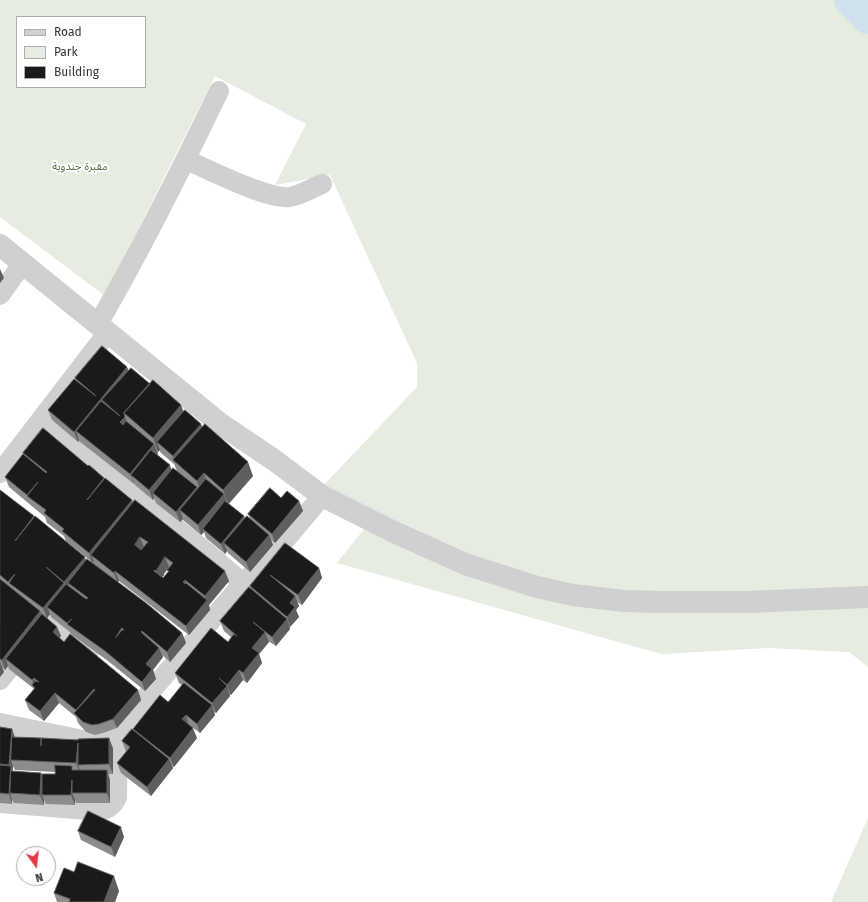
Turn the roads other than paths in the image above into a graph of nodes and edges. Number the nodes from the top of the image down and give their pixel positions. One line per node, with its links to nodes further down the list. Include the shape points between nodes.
1 (219, 91): 2 (street)
2 (186, 160): 3 (street, via 231,180 275,195 290,197); 7 (street, via 122,282)
3 (322, 184)
4 (0, 245): 5 (street)
5 (23, 263): 6 (street); 7 (street)
6 (0, 296)
7 (103, 328): 8 (street); 10 (street, via 222,425)
8 (40, 422): 9 (street); 12 (street, via 139,508 200,547)
9 (0, 473)
10 (322, 496): 12 (street, via 281,545); 14 (street, via 464,564 537,587 573,594 624,601 660,602 747,602)
11 (77, 582): 15 (street)
12 (243, 583): 19 (street, via 185,639 138,694)
13 (0, 585): 15 (street)
14 (868, 597)
15 (46, 621): 16 (street); 17 (street)
16 (101, 665)
17 (2, 672)
18 (0, 723): 19 (street, via 88,741)
19 (118, 730): 20 (street, via 117,797 107,810)
20 (0, 803)

